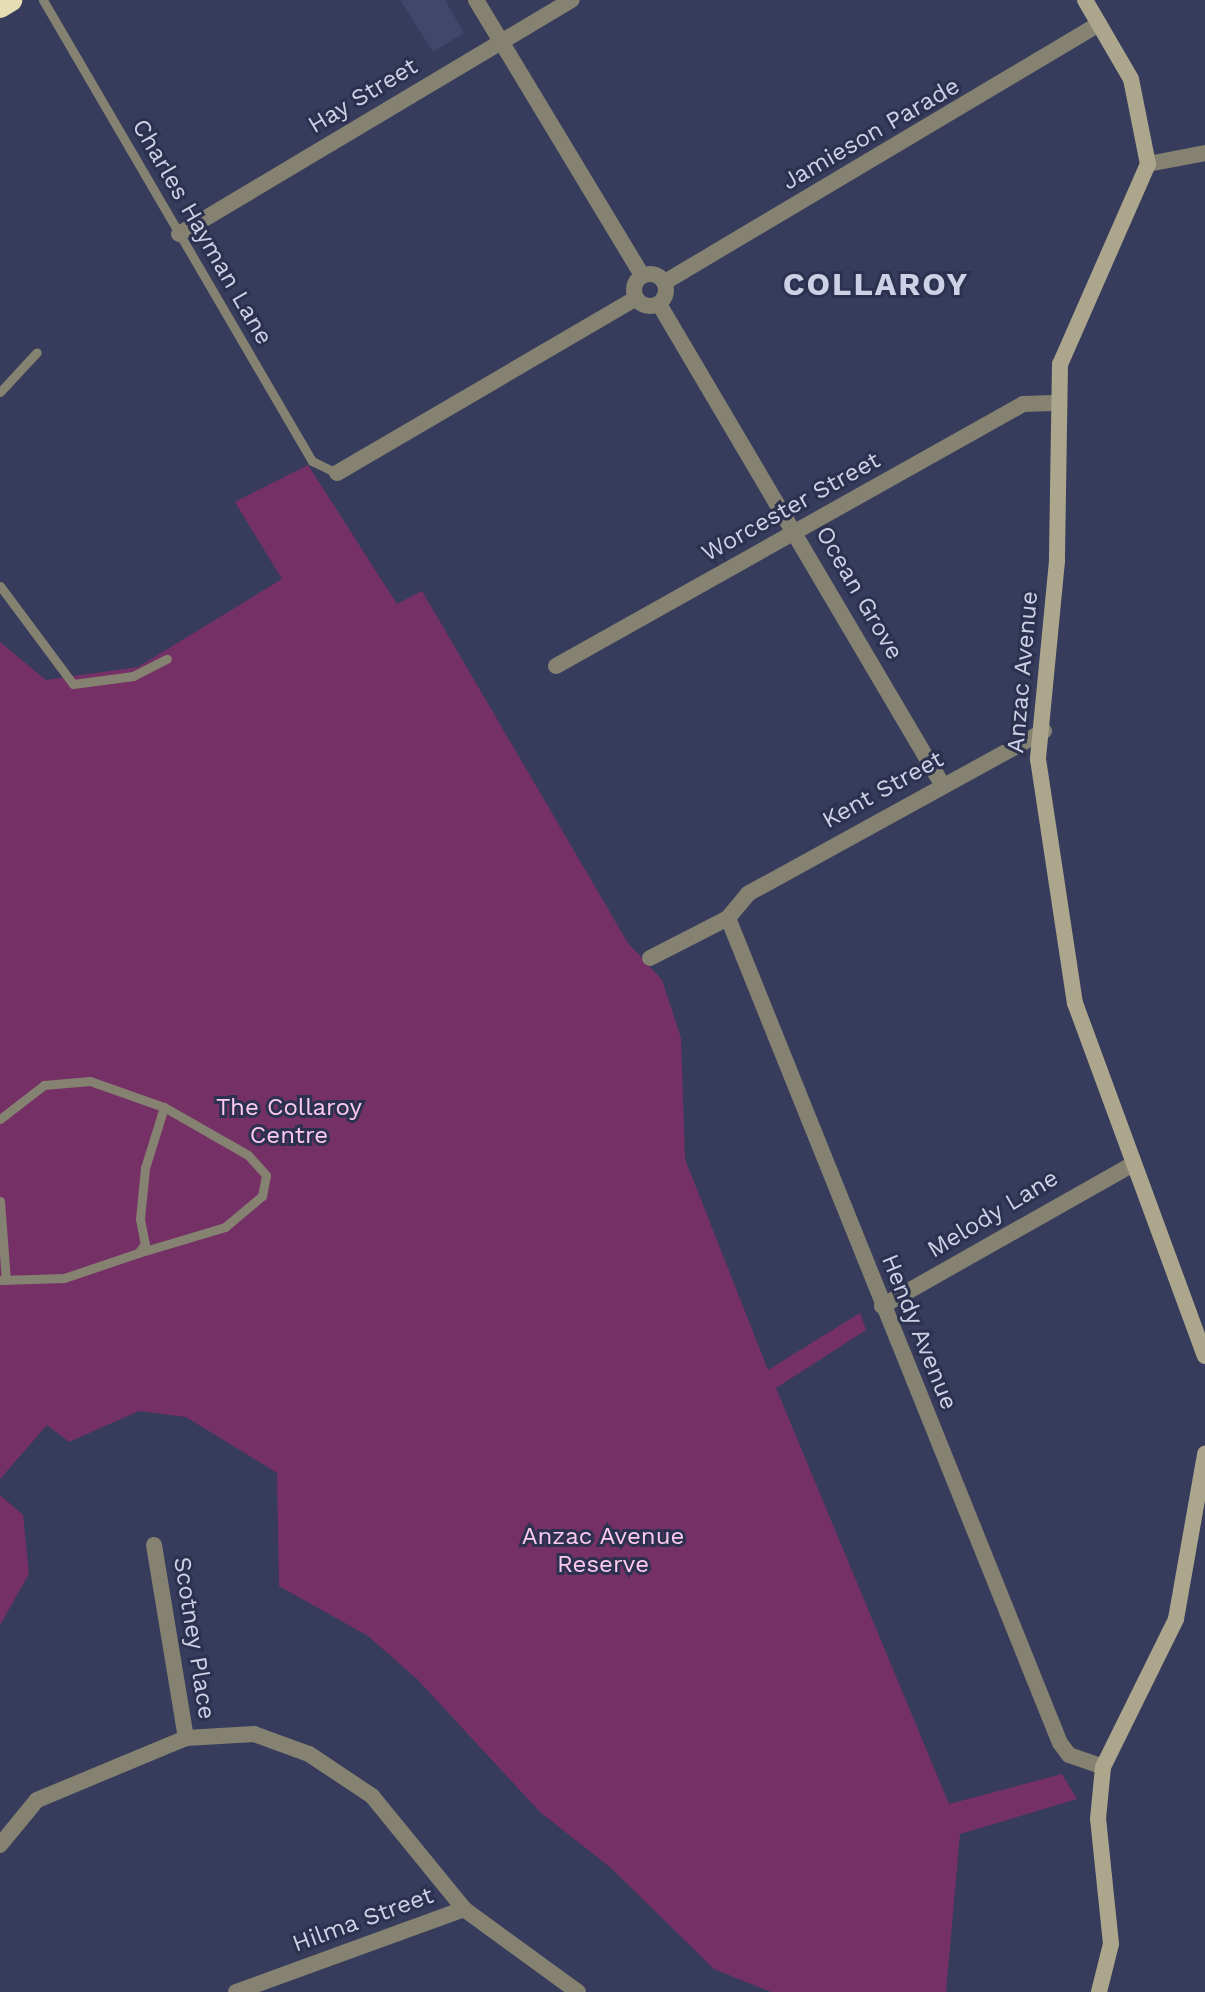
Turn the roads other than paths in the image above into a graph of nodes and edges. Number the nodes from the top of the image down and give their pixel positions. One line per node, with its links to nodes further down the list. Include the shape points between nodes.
1 (10, 0): 6 (highway)
2 (43, 0): 11 (lane, Charles Hayman Lane)
3 (476, 0): 8 (street)
4 (571, 0): 8 (street, Hay Street)
5 (1085, 0): 7 (street)
6 (0, 6)
7 (1099, 24): 10 (street, via 1136,91); 13 (street, Jamieson Parade)
8 (500, 42): 11 (street, Hay Street); 12 (street)
9 (1205, 153): 10 (street)
10 (1148, 164): 18 (street, Anzac Avenue, via 1060,364)
11 (179, 234): 19 (lane, Charles Hayman Lane, via 312,461)
12 (642, 275): 13 (street); 14 (street)
13 (665, 282): 15 (street)
14 (636, 298): 15 (street); 19 (street)
15 (659, 304): 20 (street, Ocean Grove)
16 (37, 352): 17 (lane)
17 (0, 392)
18 (1055, 403): 20 (street, Worcester Street, via 1023,404); 24 (street, Anzac Avenue, via 1057,561)
19 (337, 473)
20 (796, 532): 23 (street, Worcester Street); 25 (street, Ocean Grove)
21 (0, 586): 22 (lane, via 37,645 73,684 133,676)
22 (167, 659)
23 (556, 666)
24 (1044, 731): 25 (street, Kent Street); 30 (street, Anzac Avenue, via 1038,759 1050,874 1075,1003)
25 (942, 784): 26 (street, Kent Street, via 748,894)
26 (728, 918): 27 (street); 34 (street, Hendy Avenue)
27 (650, 958)
28 (164, 1107): 29 (lane, via 90,1081 44,1085); 32 (lane, via 145,1168 140,1219 145,1244); 32 (lane, via 248,1155 266,1175 262,1196 225,1227)
29 (0, 1119)
30 (1131, 1165): 34 (street, Melody Lane); 35 (street, Anzac Avenue)
31 (0, 1201): 33 (lane)
32 (138, 1253): 33 (lane, via 64,1278)
33 (3, 1280)
34 (882, 1306): 39 (street, Hendy Avenue, via 1060,1743 1069,1755)
35 (1205, 1356)
36 (1205, 1454): 39 (street, via 1176,1619)
37 (154, 1545): 38 (street, Scotney Place)
38 (186, 1738): 40 (street, via 37,1800); 41 (street, via 254,1734 309,1754 372,1796)
39 (1103, 1767): 44 (street, via 1098,1819 1111,1944)
40 (0, 1845)
41 (464, 1909): 42 (street, Hilma Street); 43 (street, Hilma Street)
42 (236, 1992)
43 (578, 1992)
44 (1099, 1992)

